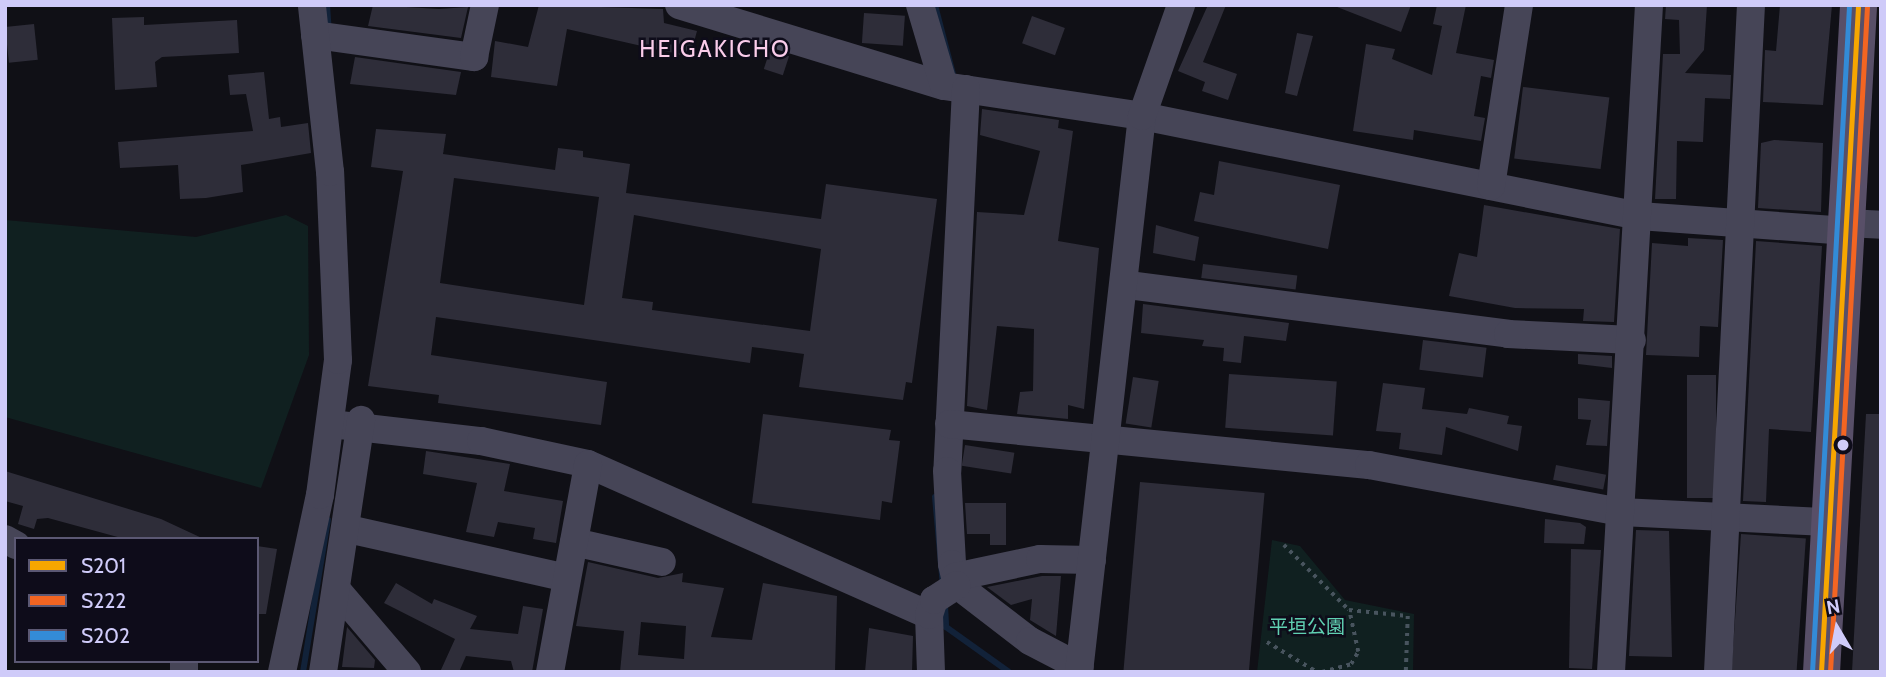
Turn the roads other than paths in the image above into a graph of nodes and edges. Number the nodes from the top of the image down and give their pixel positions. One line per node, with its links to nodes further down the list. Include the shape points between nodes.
1 (312, 5): 10 (street)
2 (485, 5): 10 (street, via 474,57)
3 (679, 5): 11 (street)
4 (920, 5): 11 (street)
5 (1181, 5): 12 (street)
6 (1519, 5): 13 (street)
7 (1649, 5): 14 (street)
8 (1751, 5): 15 (street)
9 (1858, 5): 16 (main road)
10 (325, 36): 19 (street, via 335,306)
11 (955, 88): 12 (street); 20 (street)
12 (1142, 116): 13 (street); 17 (street)
13 (1491, 186): 14 (street)
14 (1639, 215): 15 (street); 18 (street)
15 (1739, 225): 16 (street); 24 (street)
16 (1858, 227): 25 (main road)
17 (1128, 285): 18 (street, via 1508,334); 21 (street)
18 (1632, 340): 23 (street)
19 (348, 423): 22 (street); 26 (street); 35 (street)
20 (949, 424): 21 (street); 32 (street)
21 (1106, 438): 23 (street, via 1369,465); 28 (street)
22 (588, 464): 27 (street); 32 (street)
23 (1621, 512): 24 (street); 40 (street)
24 (1727, 518): 25 (street); 41 (street)
25 (1828, 522): 42 (main road)
26 (348, 529): 30 (street); 31 (street)
27 (574, 542): 29 (street); 30 (street)
28 (1092, 560): 32 (street, via 1040,559); 34 (street)
29 (662, 562)
30 (567, 578): 38 (street)
31 (337, 590): 33 (street); 36 (street)
32 (944, 594): 34 (street); 39 (street)
33 (408, 661): 37 (street)
34 (1079, 669)
35 (282, 672)
36 (323, 672)
37 (430, 672)
38 (550, 672)
39 (931, 672)
40 (1611, 672)
41 (1718, 672)
42 (1821, 672)

